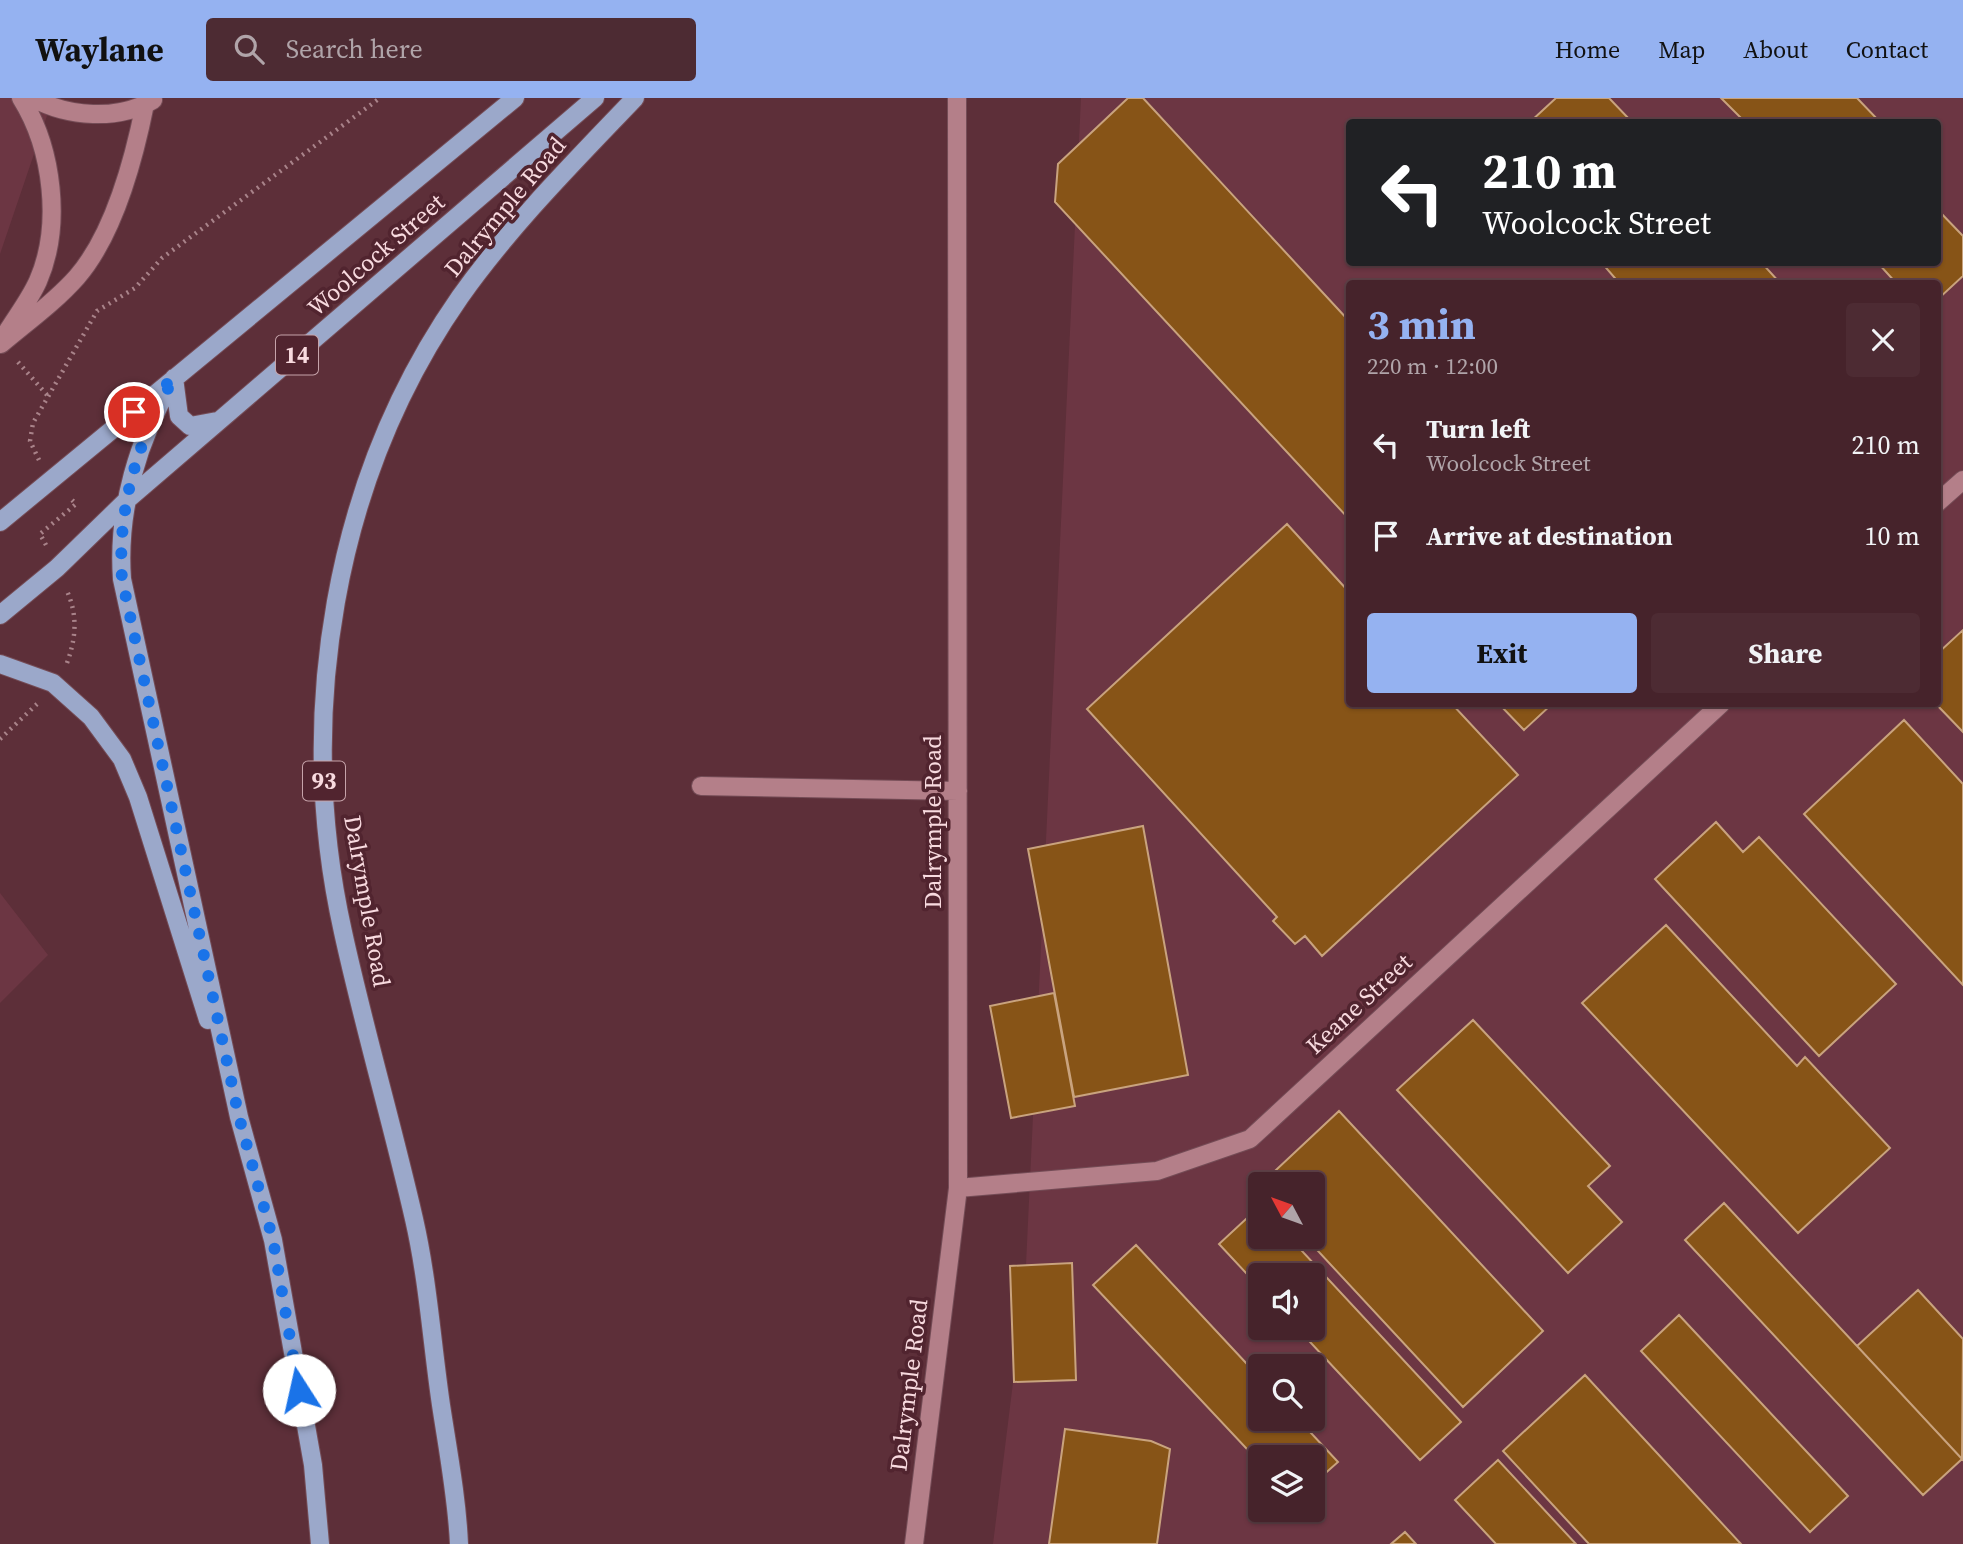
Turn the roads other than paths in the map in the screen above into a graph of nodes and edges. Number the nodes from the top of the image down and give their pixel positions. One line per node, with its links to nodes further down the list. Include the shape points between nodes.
1 (21, 98): 10 (street, via 43,152 52,213 38,282)
2 (33, 98): 8 (street, via 92,115)
3 (508, 98): 9 (main road)
4 (515, 98): 9 (main road, Woolcock Street / 14)
5 (595, 98): 12 (main road, Woolcock Street / 14)
6 (635, 98): 25 (main road, Dalrymple Road / 93, via 516,225 459,299 411,380 373,466 345,556 328,649 322,743 327,836 342,929 415,1224)
7 (957, 98): 21 (street, Dalrymple Road)
8 (151, 101): 10 (street, via 134,160 98,244 58,297)
9 (485, 122): 11 (main road, Woolcock Street / 14)
10 (0, 344)
11 (174, 378): 12 (main road, via 179,416 190,426); 15 (main road, via 154,412); 16 (main road, Woolcock Street / 14)
12 (223, 419): 15 (main road, Woolcock Street / 14)
13 (1963, 480): 14 (street)
14 (1941, 499)
15 (127, 500): 17 (main road, Woolcock Street / 14); 22 (main road, via 121,531 122,579)
16 (0, 522)
17 (0, 615)
18 (0, 664): 22 (main road, via 53,683 91,717 122,759)
19 (1718, 707): 23 (street, Keane Street, via 1250,1139 1157,1171)
20 (701, 786): 21 (street)
21 (958, 791): 23 (street, Dalrymple Road)
22 (239, 1117): 24 (main road, via 273,1240 313,1465)
23 (958, 1188): 26 (street, Dalrymple Road)
24 (320, 1544)
25 (459, 1544)
26 (914, 1544)

